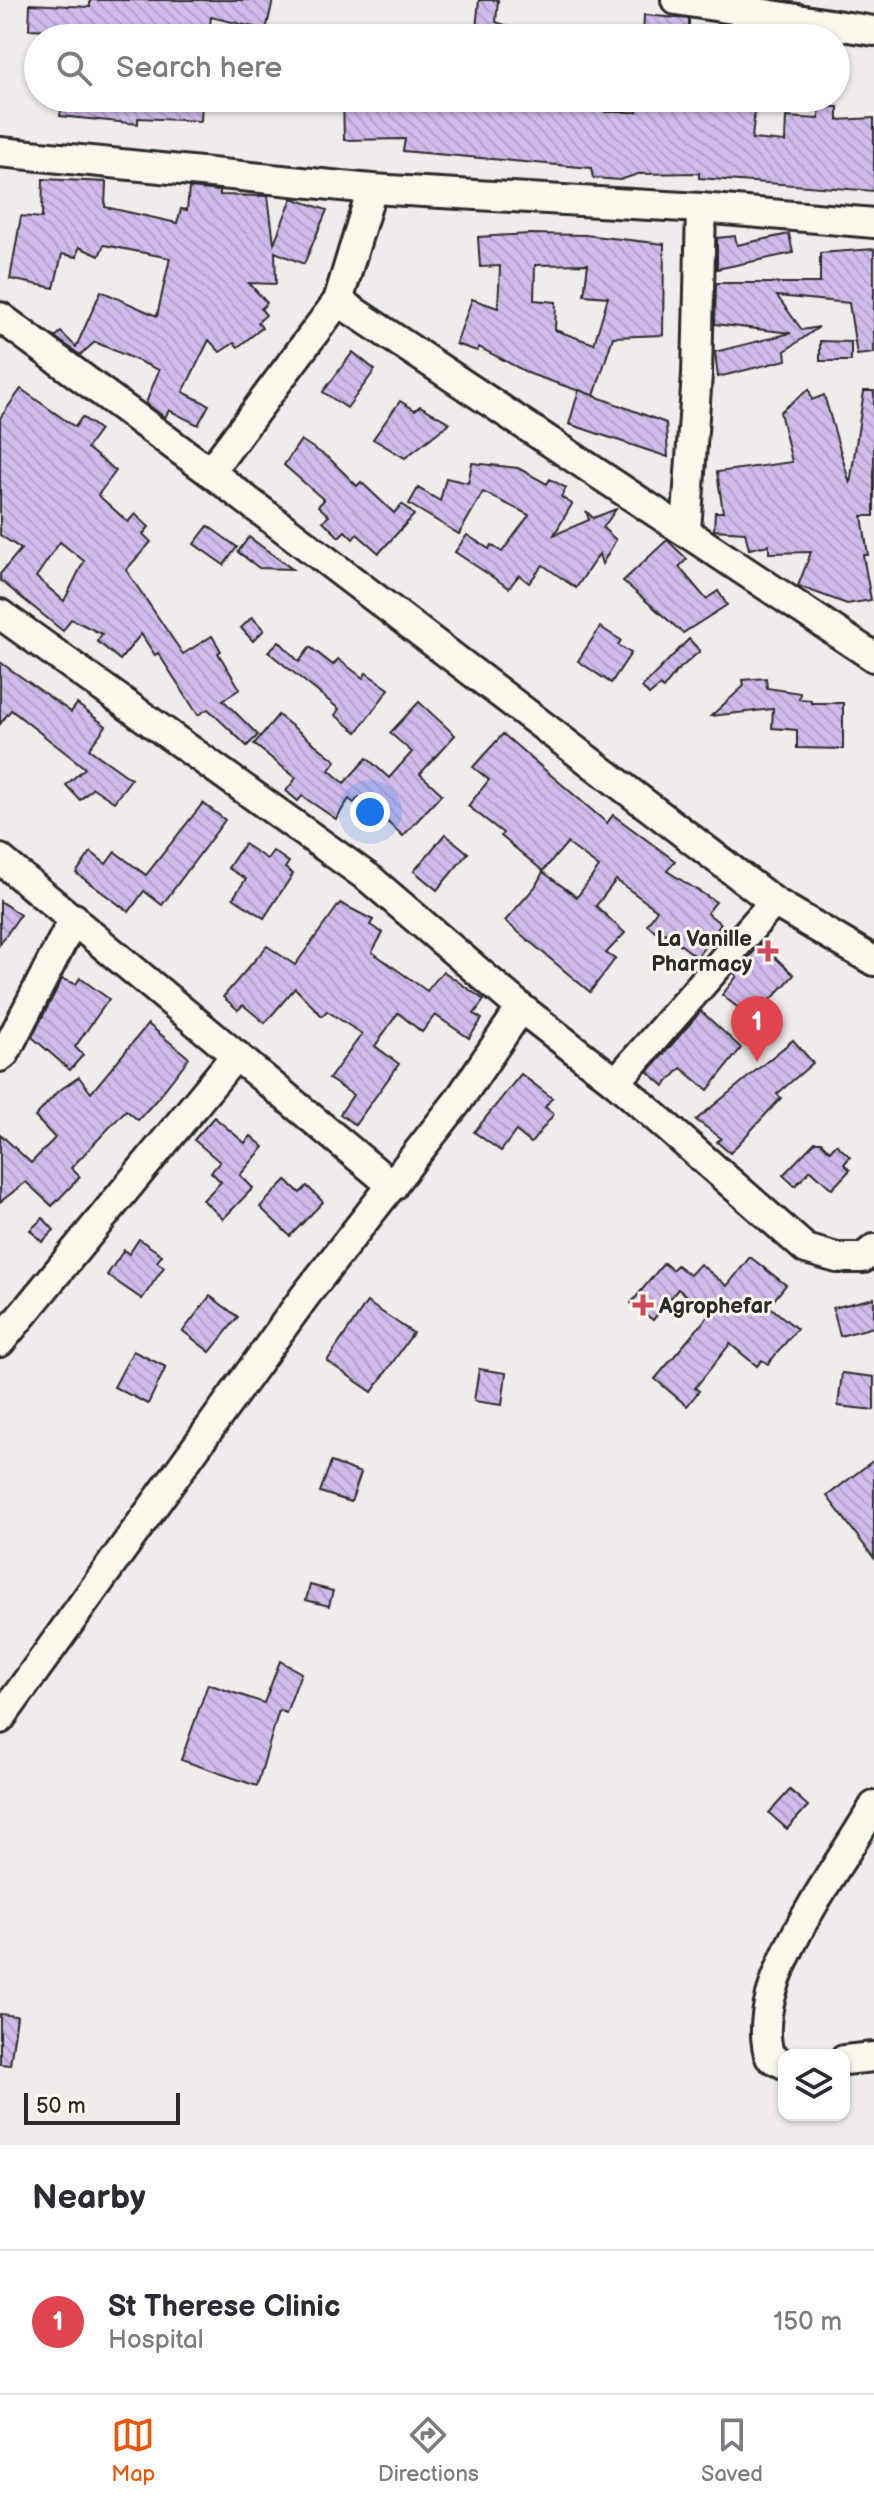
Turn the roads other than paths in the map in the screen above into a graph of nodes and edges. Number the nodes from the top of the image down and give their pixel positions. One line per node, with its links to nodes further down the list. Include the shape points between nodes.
1 (676, 0): 2 (street)
2 (706, 1): 3 (street)
3 (835, 24)
4 (850, 27): 5 (street)
5 (874, 31)
6 (0, 152): 7 (street)
7 (372, 189): 8 (street); 10 (street)
8 (701, 208): 9 (street); 13 (street)
9 (874, 223)
10 (338, 301): 12 (street); 13 (street)
11 (0, 317): 12 (street)
12 (210, 472): 17 (street)
13 (686, 530): 15 (street)
14 (0, 614): 20 (street, via 370,879)
15 (874, 657)
16 (0, 859): 18 (street)
17 (774, 902): 19 (street); 23 (street)
18 (74, 918): 21 (street); 22 (street)
19 (874, 957)
20 (521, 1008): 23 (street); 24 (street)
21 (236, 1055): 24 (street); 26 (street)
22 (0, 1057)
23 (616, 1082): 25 (street, via 806,1249 837,1258 863,1258)
24 (393, 1186): 27 (street, via 305,1296)
25 (874, 1249)
26 (0, 1342)
27 (0, 1719)
28 (874, 1806): 31 (street, via 793,1937 768,2003 764,2040 770,2057)
29 (874, 2057): 30 (street)
30 (850, 2059)
31 (778, 2061)

